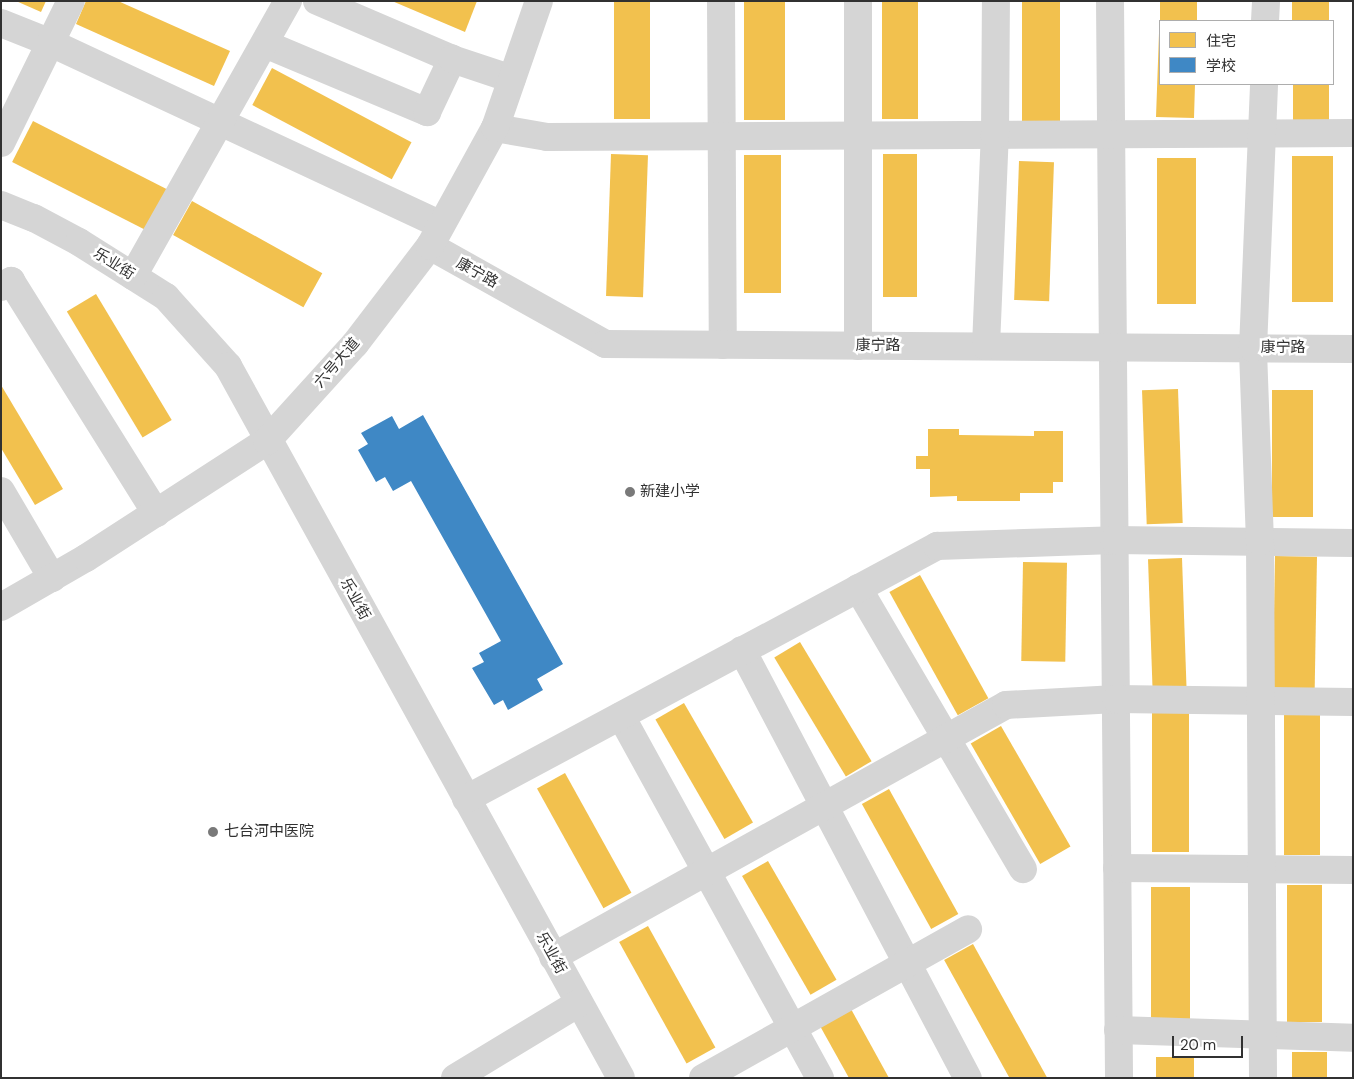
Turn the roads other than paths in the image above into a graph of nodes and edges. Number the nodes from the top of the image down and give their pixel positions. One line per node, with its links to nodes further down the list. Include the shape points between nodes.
1 (71, 1): 12 (street)
2 (288, 1): 13 (street)
3 (317, 1): 14 (street)
4 (539, 1): 15 (street, 六号大道)
5 (721, 1): 24 (street)
6 (858, 1): 22 (street)
7 (996, 1): 23 (street)
8 (1110, 1): 19 (street)
9 (1266, 1): 10 (street)
10 (1265, 20)
11 (1, 24): 12 (street, 康宁路)
12 (51, 43): 17 (street, 康宁路); 25 (street)
13 (265, 44): 14 (street, via 427,112); 17 (street)
14 (452, 59): 15 (street)
15 (512, 78): 18 (street, 六号大道)
16 (1264, 85): 20 (street)
17 (221, 122): 27 (street, 康宁路); 28 (street)
18 (495, 128): 24 (street, via 547,137); 27 (street, 六号大道)
19 (1111, 134): 20 (street); 23 (street); 33 (street)
20 (1262, 134): 21 (street); 34 (street)
21 (1353, 134)
22 (856, 135): 23 (street); 24 (street); 31 (street)
23 (995, 135): 32 (street)
24 (720, 136): 30 (street)
25 (1, 144)
26 (1, 205): 28 (street, 乐业街, via 34,218)
27 (436, 236): 30 (street, 康宁路, via 605,344); 36 (street, 六号大道, via 354,344)
28 (133, 276): 36 (street, 乐业街, via 166,297 228,366)
29 (1, 287): 38 (street, via 11,281)
30 (723, 345): 31 (street, 康宁路)
31 (858, 346): 32 (street, 康宁路)
32 (986, 346): 33 (street, 康宁路)
33 (1113, 347): 34 (street, 康宁路); 39 (street)
34 (1253, 348): 35 (street, 康宁路); 40 (street)
35 (1353, 349)
36 (267, 440): 38 (street, 六号大道); 51 (street, 乐业街)
37 (1, 491): 42 (street)
38 (156, 513): 42 (street, 六号大道)
39 (1114, 540): 40 (street); 43 (street, via 937,546); 46 (street)
40 (1260, 542): 41 (street); 47 (street)
41 (1353, 544)
42 (52, 578): 44 (street, 六号大道)
43 (858, 588): 45 (street); 50 (street)
44 (1, 607)
45 (742, 650): 49 (street); 52 (street)
46 (1116, 699): 47 (street); 50 (street, via 1006,705); 53 (street)
47 (1261, 701): 48 (street); 55 (street)
48 (1353, 702)
49 (621, 716): 51 (street); 57 (street)
50 (945, 739): 52 (street); 54 (street)
51 (466, 799): 59 (street, 乐业街)
52 (824, 806): 57 (street); 60 (street)
53 (1117, 868): 55 (street); 63 (street)
54 (1023, 869)
55 (1262, 869): 56 (street); 64 (street)
56 (1353, 870)
57 (706, 872): 59 (street); 62 (street)
58 (968, 929): 60 (street)
59 (553, 957): 61 (street, 乐业街)
60 (906, 964): 62 (street); 70 (street)
61 (579, 1003): 66 (street); 67 (street, 乐业街)
62 (792, 1028): 68 (street); 69 (street)
63 (1118, 1030): 64 (street); 71 (street)
64 (1262, 1035): 65 (street); 72 (street)
65 (1353, 1038)
66 (455, 1078)
67 (621, 1078)
68 (704, 1078)
69 (820, 1078)
70 (968, 1078)
71 (1118, 1078)
72 (1262, 1078)

